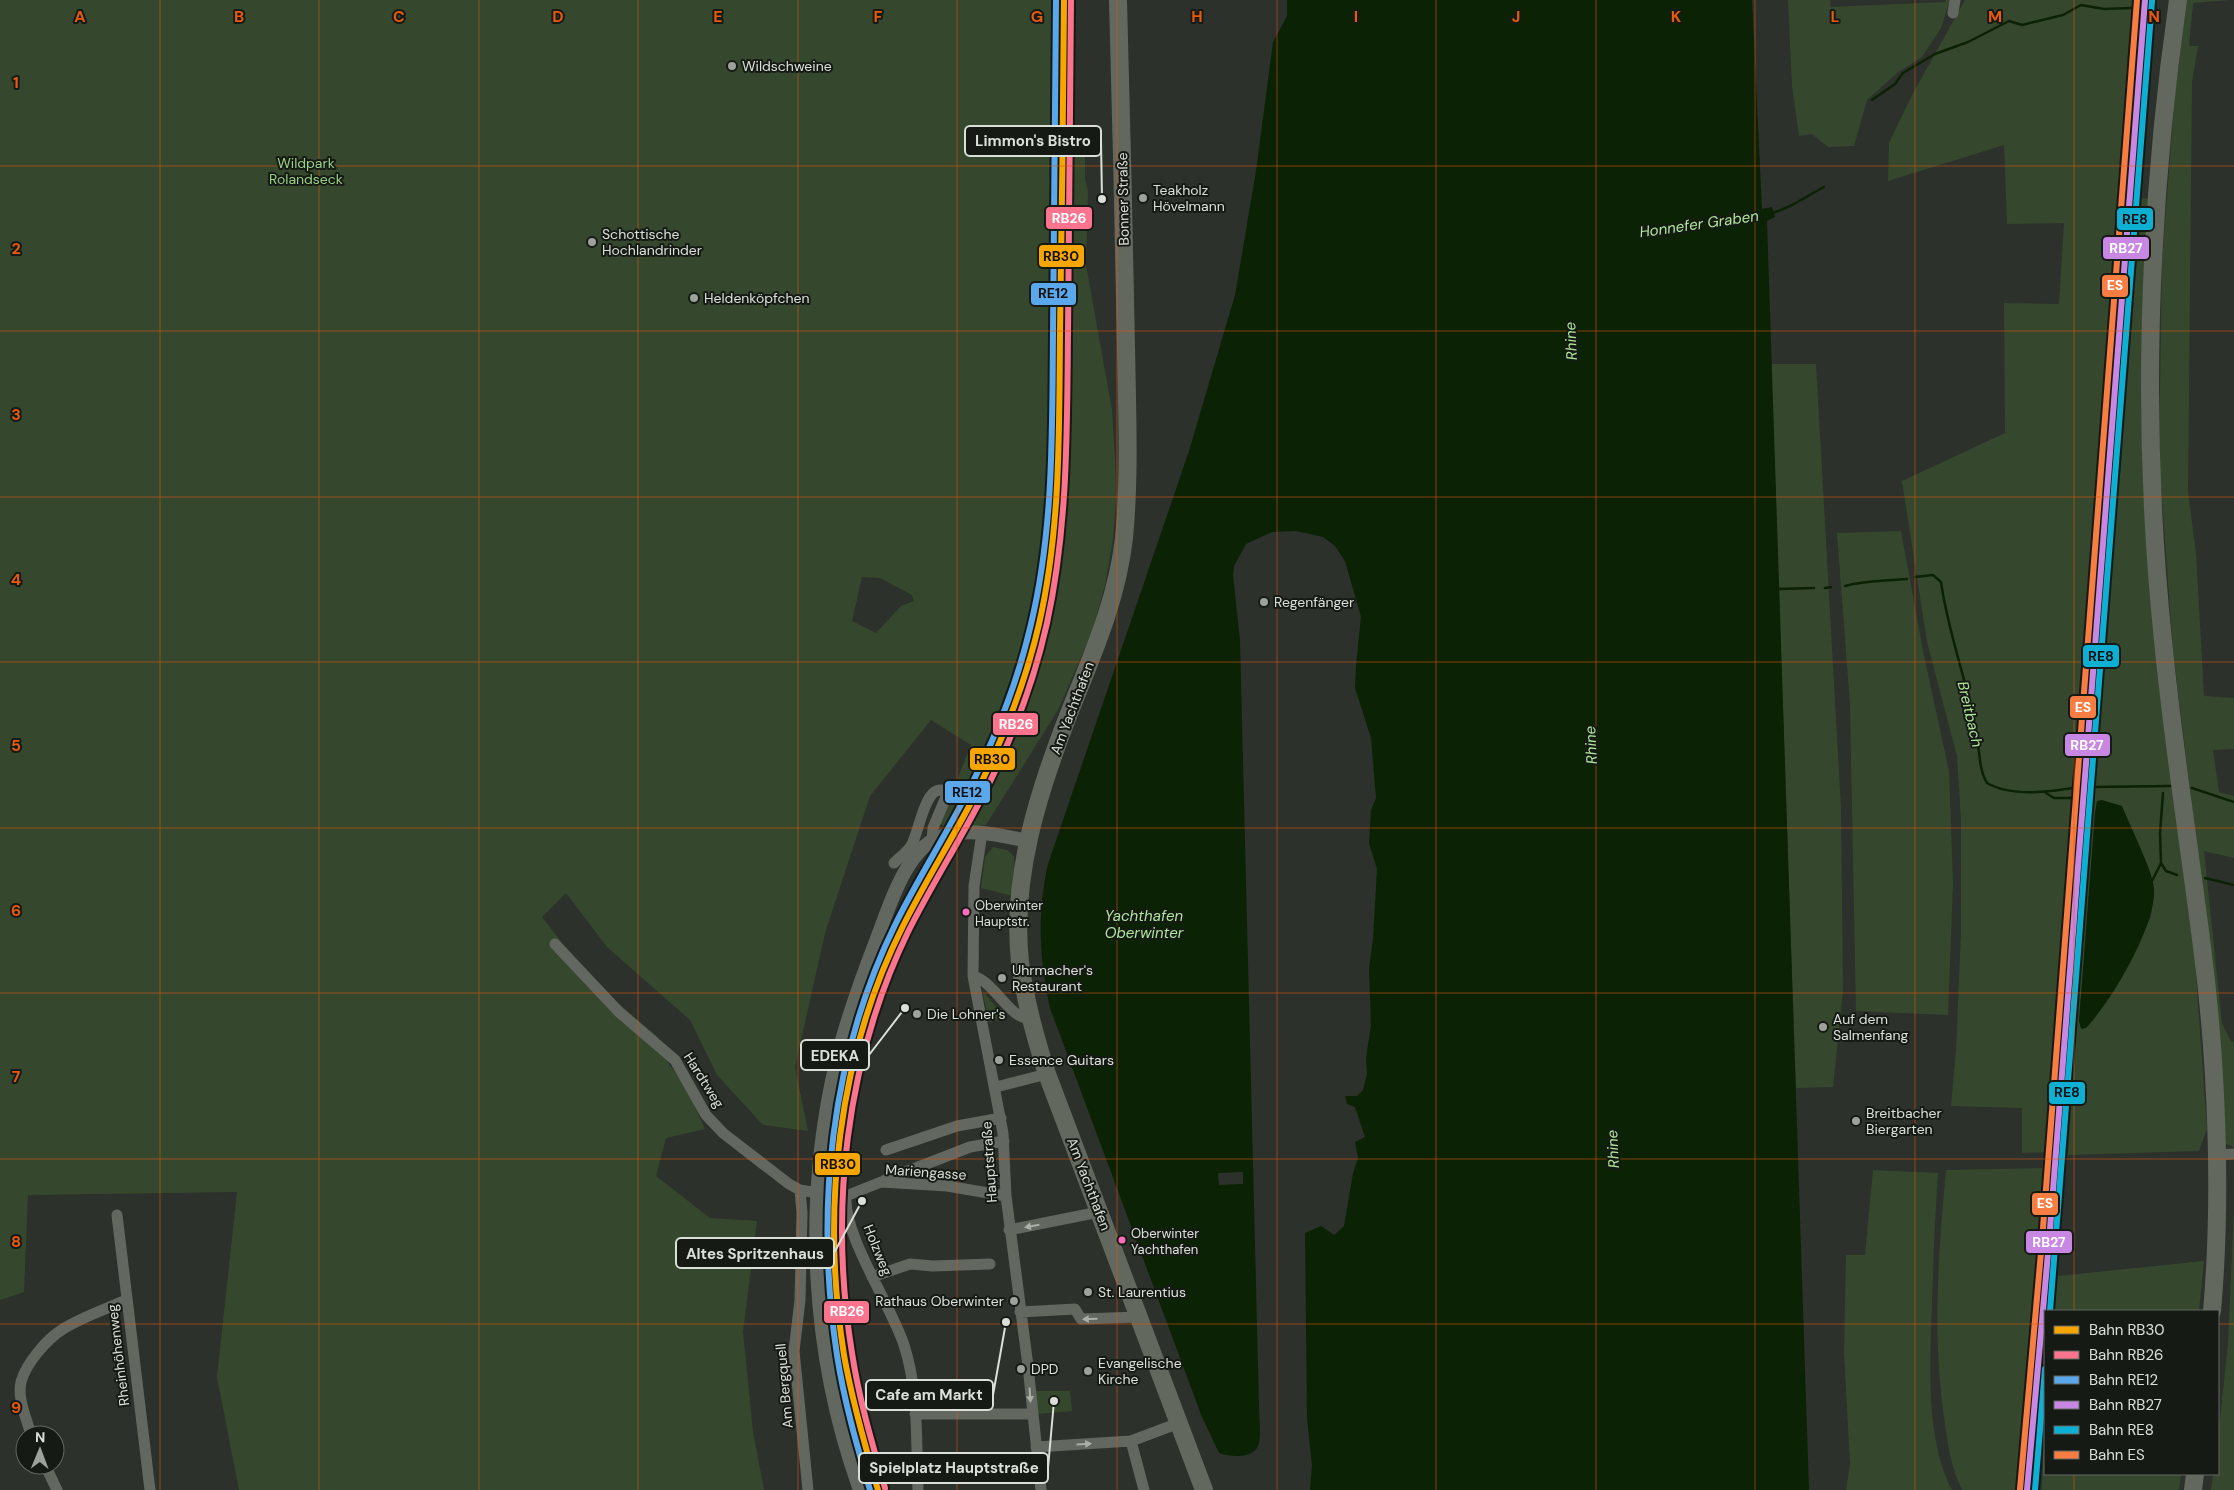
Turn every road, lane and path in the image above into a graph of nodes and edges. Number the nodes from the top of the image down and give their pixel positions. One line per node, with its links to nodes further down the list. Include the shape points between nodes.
1 (1118, 0): 7 (main road, Bonner Straße)
2 (1955, 0): 5 (street)
3 (2169, 0): 6 (main road)
4 (2178, 0): 6 (main road)
5 (1953, 13)
6 (2169, 65): 21 (main road, via 2162,122 2151,299 2153,510 2164,650 2203,958)
7 (1126, 398): 10 (main road, Am Yachthafen, via 1126,516 1115,588 1035,809)
8 (982, 834): 9 (street, via 946,835); 10 (street); 13 (street, Hauptstraße, via 973,894)
9 (932, 841): 11 (street, via 933,828 946,797 941,790 932,792 910,847); 24 (street, via 912,859 905,872 867,964 847,1024 828,1105)
10 (1028, 841): 14 (main road, Am Yachthafen, via 1021,898 1020,959)
11 (894, 863)
12 (555, 944): 23 (street, Hardtweg, via 619,1012 675,1060 706,1115 722,1133)
13 (973, 976): 14 (street, via 988,984 1021,1017); 16 (street, Hauptstraße)
14 (1030, 1018): 15 (main road, Am Yachthafen)
15 (1047, 1074): 16 (street); 27 (main road, Am Yachthafen)
16 (996, 1088): 17 (street, Hauptstraße)
17 (1001, 1118): 18 (street, Hauptstraße); 19 (street, via 957,1126)
18 (1004, 1141): 22 (street, via 970,1147); 26 (street, Hauptstraße)
19 (886, 1150)
20 (2234, 1154): 21 (street)
21 (2216, 1155): 34 (main road)
22 (880, 1182): 25 (street, Mariengasse); 26 (street, Mariengasse, via 947,1186)
23 (800, 1190): 24 (street, Hardtweg); 46 (street, Am Bergquell, via 800,1300 794,1351)
24 (818, 1193): 47 (street, via 817,1262 823,1335 835,1406)
25 (846, 1196): 31 (street, Holzweg, via 848,1214)
26 (1006, 1196): 29 (street, Hauptstraße)
27 (1099, 1212): 29 (street, one-way to 29); 35 (main road, Am Yachthafen)
28 (117, 1215): 32 (street, Rheinhöhenweg)
29 (1010, 1230): 33 (street, Hauptstraße)
30 (990, 1264): 31 (street, via 910,1264)
31 (872, 1277): 36 (street, Holzweg, via 904,1346)
32 (126, 1300): 39 (street, via 63,1329 42,1349 21,1383); 45 (street, Rheinhöhenweg)
33 (1020, 1307): 35 (street, one-way to 33, via 1081,1319 1075,1309); 37 (street, Hauptstraße, one-way to 37)
34 (2212, 1310)
35 (1139, 1317): 38 (main road, Am Yachthafen)
36 (915, 1414): 37 (street); 48 (street, Holzweg)
37 (1032, 1414): 41 (street, Hauptstraße)
38 (1179, 1423): 40 (street); 51 (main road, Am Yachthafen)
39 (28, 1425)
40 (1131, 1441): 41 (street, one-way to 40); 50 (street)
41 (1036, 1447): 49 (street, Hauptstraße)
42 (50, 1475): 44 (street)
43 (2195, 1475): 52 (main road)
44 (57, 1490)
45 (150, 1490)
46 (808, 1490)
47 (860, 1490)
48 (918, 1490)
49 (1041, 1490)
50 (1144, 1490)
51 (1204, 1490)
52 (2193, 1490)

